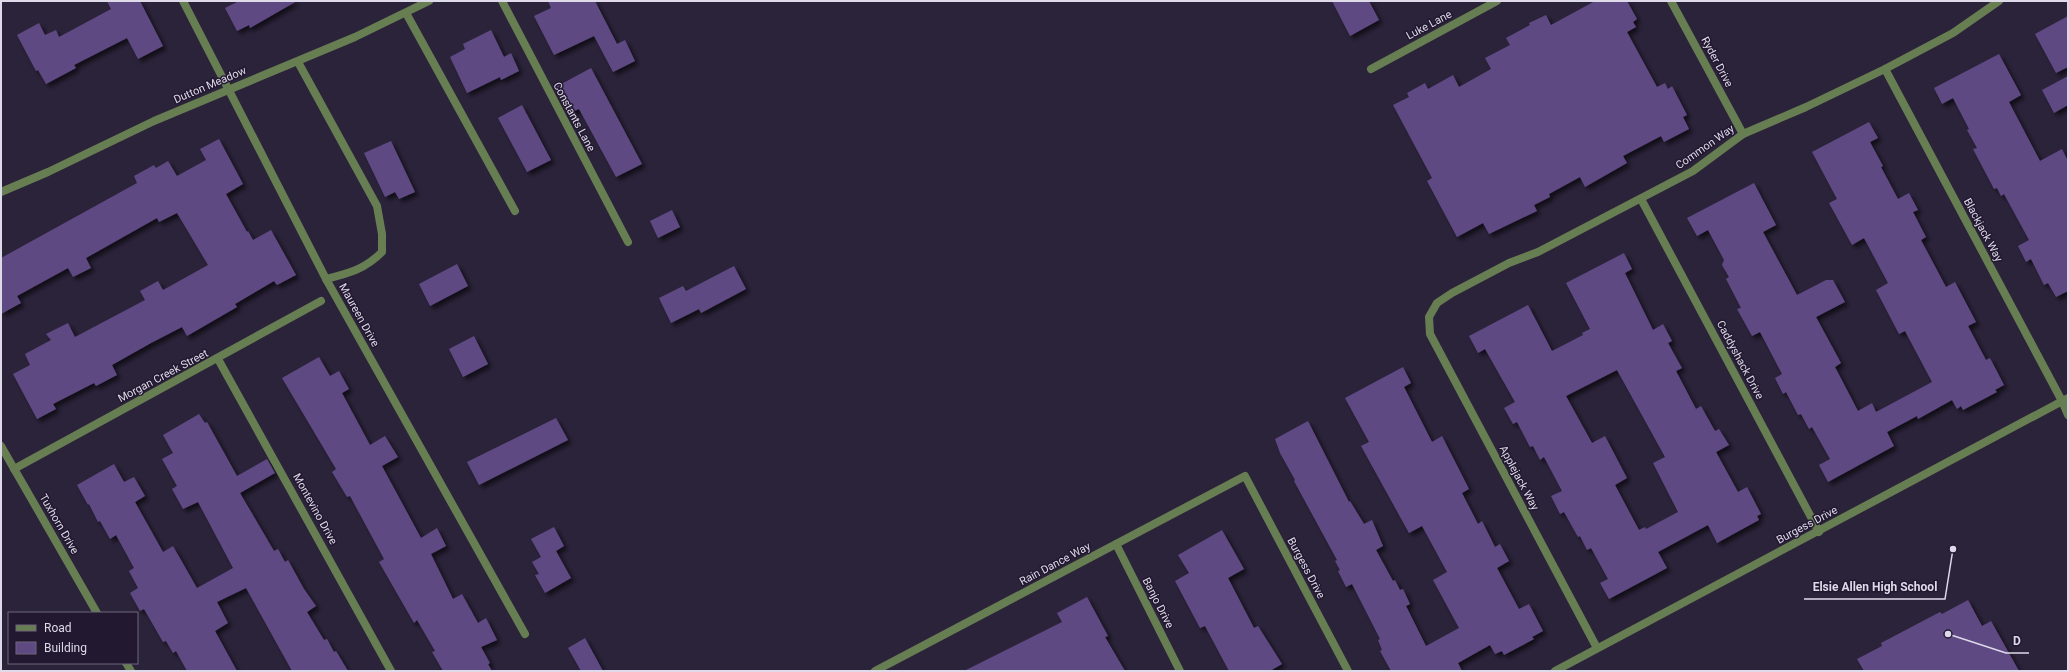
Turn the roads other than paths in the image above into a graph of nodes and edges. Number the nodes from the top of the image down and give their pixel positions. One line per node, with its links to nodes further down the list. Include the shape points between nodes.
1 (183, 1): 11 (street, Maureen Drive)
2 (429, 1): 7 (street, Dutton Meadow)
3 (502, 1): 16 (street, Constants Lane)
4 (1497, 1): 9 (street, Luke Lane)
5 (1671, 1): 12 (street, Ryder Drive)
6 (1999, 1): 10 (street, Common Way, via 1952,33)
7 (406, 13): 8 (street, Dutton Meadow); 15 (street)
8 (298, 62): 11 (street, Dutton Meadow); 17 (street, via 377,206 382,234 382,252 370,264)
9 (1371, 68)
10 (1885, 69): 12 (street, Common Way); 21 (street, Blackjack Way)
11 (229, 89): 13 (street, Dutton Meadow); 17 (street, Maureen Drive)
12 (1743, 134): 14 (street, Common Way, via 1693,171)
13 (1, 192)
14 (1641, 199): 19 (street, Common Way, via 1452,293 1437,303); 26 (street, Caddyshack Drive)
15 (516, 211)
16 (628, 242)
17 (326, 279): 29 (street, Maureen Drive)
18 (321, 301): 20 (street, Morgan Creek Street)
19 (1429, 316): 30 (street, Applejack Way, via 1430,334 1437,348)
20 (218, 359): 24 (street, Morgan Creek Street); 31 (street, Montevino Drive)
21 (2065, 400): 22 (street, Blackjack Way); 26 (street, Burgess Drive)
22 (2068, 415)
23 (1, 446): 24 (street, Tuxhorn Drive)
24 (14, 469): 28 (street, Tuxhorn Drive)
25 (1245, 476): 27 (street, Rain Dance Way); 34 (street, Burgess Drive)
26 (1819, 532): 30 (street, Burgess Drive)
27 (1116, 544): 32 (street, Rain Dance Way); 33 (street, Banjo Drive)
28 (96, 612)
29 (525, 634)
30 (1597, 648): 35 (street, Burgess Drive)
31 (391, 671)
32 (875, 671)
33 (1180, 671)
34 (1348, 671)
35 (1555, 671)

